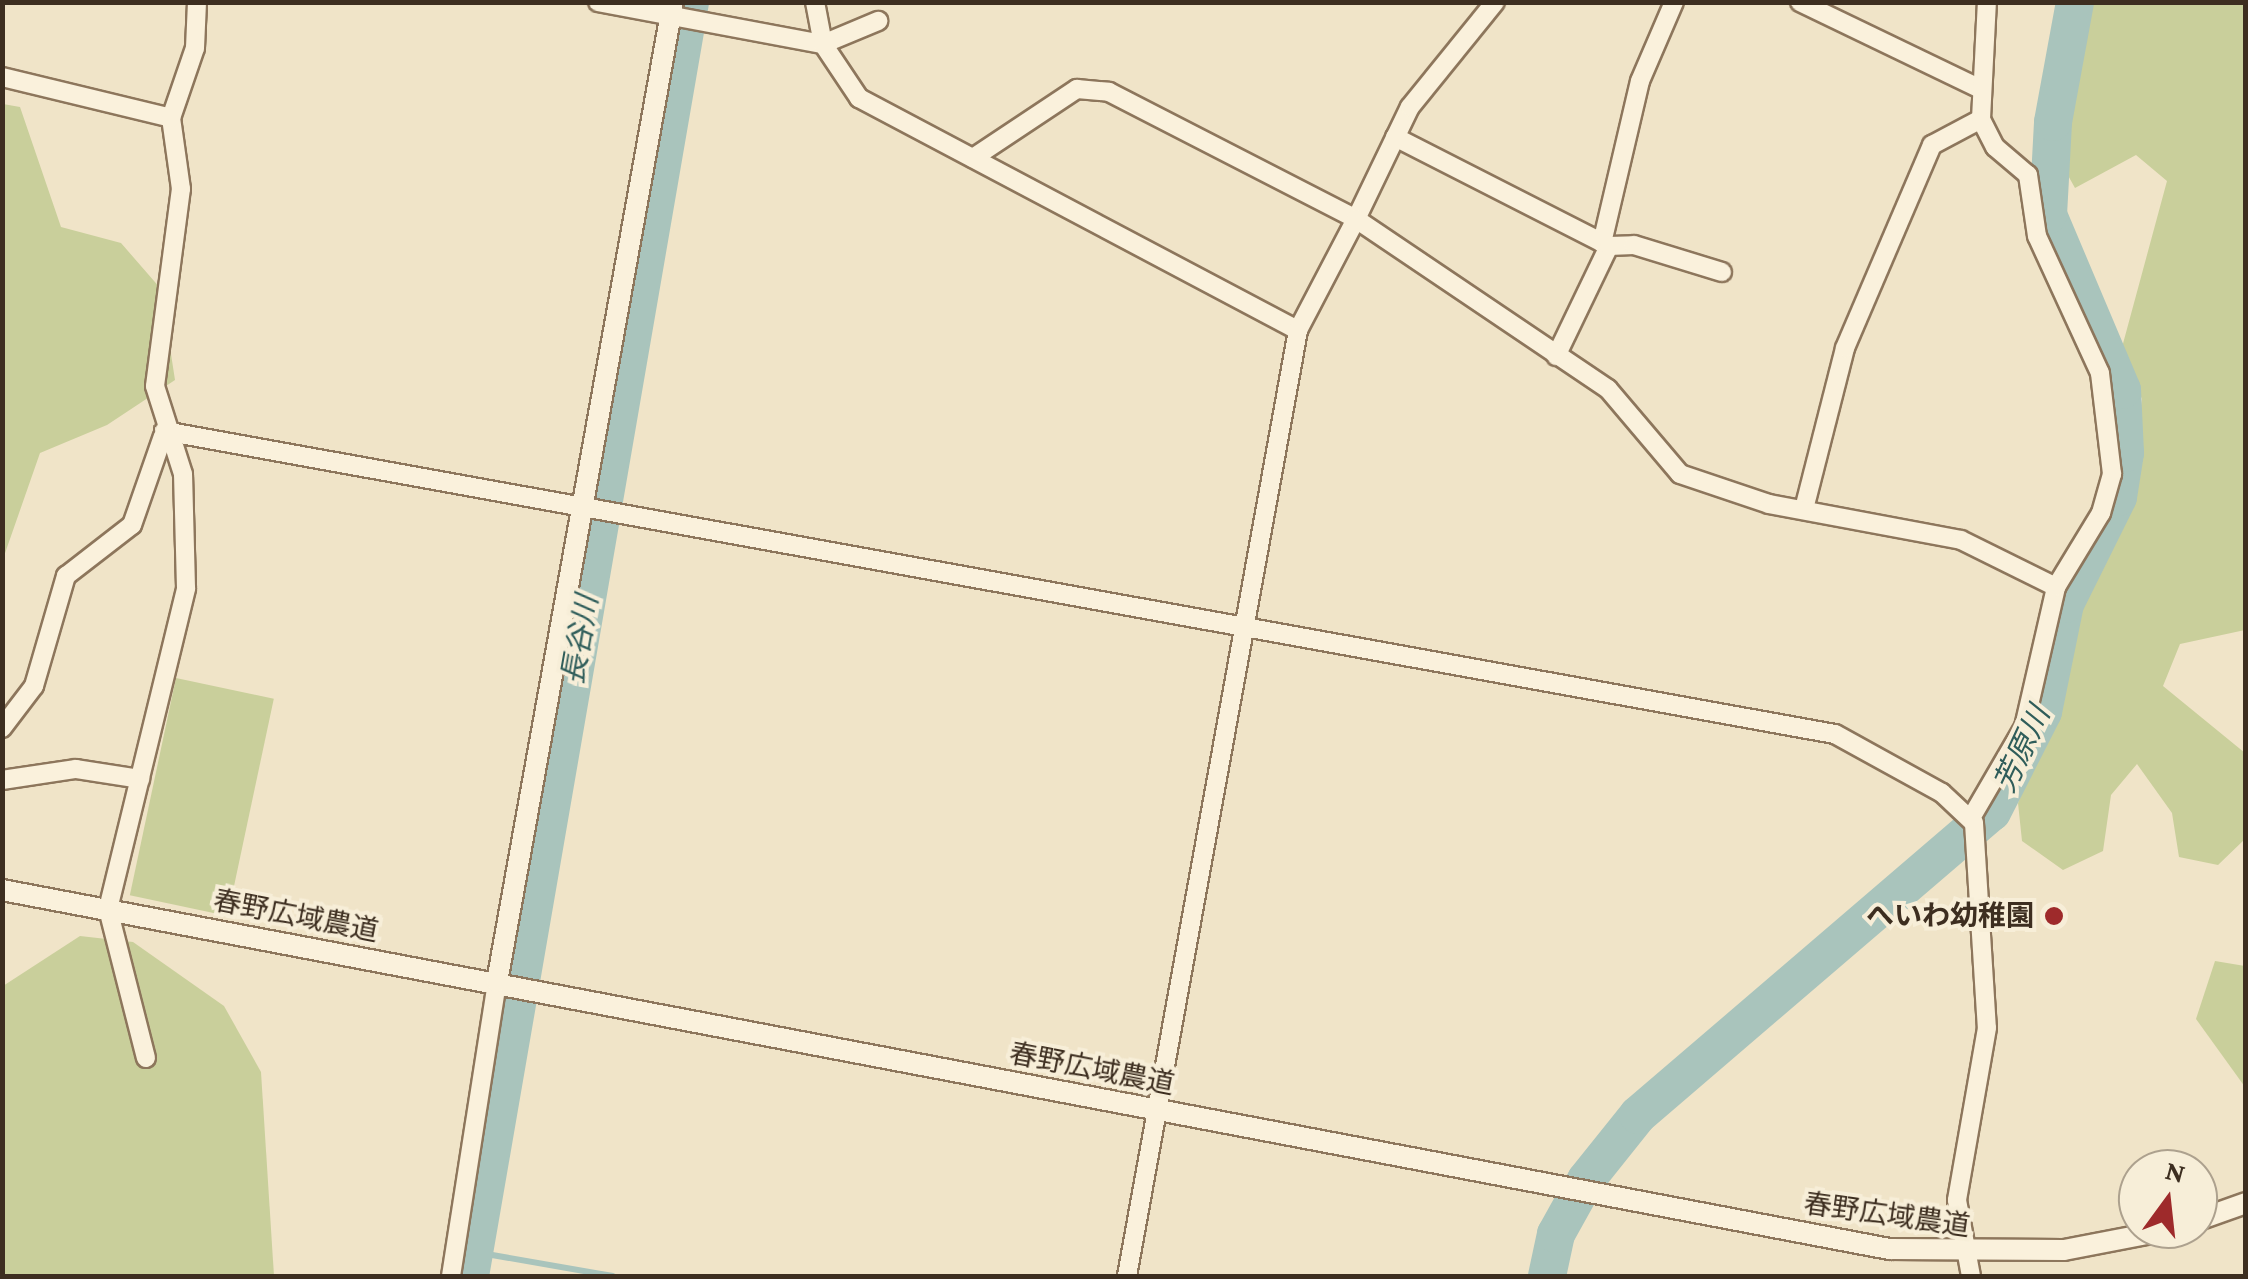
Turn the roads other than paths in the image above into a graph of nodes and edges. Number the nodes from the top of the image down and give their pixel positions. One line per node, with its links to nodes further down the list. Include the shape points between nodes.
1 (197, 2): 13 (street, via 195,48)
2 (598, 2): 8 (street)
3 (815, 2): 10 (street)
4 (1495, 2): 15 (street)
5 (1674, 2): 18 (street, via 1640,82)
6 (1800, 2): 12 (street)
7 (1987, 2): 12 (street)
8 (680, 15): 10 (street); 23 (street)
9 (878, 22): 10 (street)
10 (823, 44): 16 (street, via 859,98)
11 (2, 77): 13 (street)
12 (1981, 89): 14 (street)
13 (171, 118): 22 (street, via 181,189 155,386)
14 (1982, 119): 24 (street, via 1932,145 1845,348); 25 (street, via 1995,147 2028,175 2037,236 2100,373 2111,422 2112,474 2100,514)
15 (1396, 137): 17 (street); 18 (street)
16 (973, 158): 17 (street, via 1077,89 1109,92); 20 (street)
17 (1356, 219): 20 (street); 21 (street)
18 (1606, 245): 19 (street, via 1634,245); 21 (street)
19 (1722, 272)
20 (1298, 330): 26 (street)
21 (1556, 356): 24 (street, via 1608,389 1680,474)
22 (164, 431): 23 (street); 27 (street, via 149,494 106,551 66,576 34,686); 28 (street, via 182,474 186,588)
23 (594, 506): 26 (street); 33 (street)
24 (1804, 509): 25 (street, via 1961,540)
25 (2056, 587): 30 (street, via 2037,692)
26 (1246, 629): 30 (street, via 1835,734); 35 (street)
27 (2, 728)
28 (140, 779): 29 (street, via 76,769); 32 (street)
29 (2, 780)
30 (1973, 820): 39 (street, via 1987,1028 1957,1200)
31 (2, 890): 32 (street, 春野広域農道)
32 (108, 909): 33 (street, 春野広域農道); 34 (street)
33 (496, 982): 35 (street, 春野広域農道); 40 (street)
34 (146, 1058)
35 (1156, 1110): 39 (street, 春野広域農道); 41 (street)
36 (2246, 1203): 37 (street)
37 (2218, 1213)
38 (2118, 1240): 39 (street, 春野広域農道)
39 (1970, 1266)
40 (451, 1276)
41 (1126, 1276)

